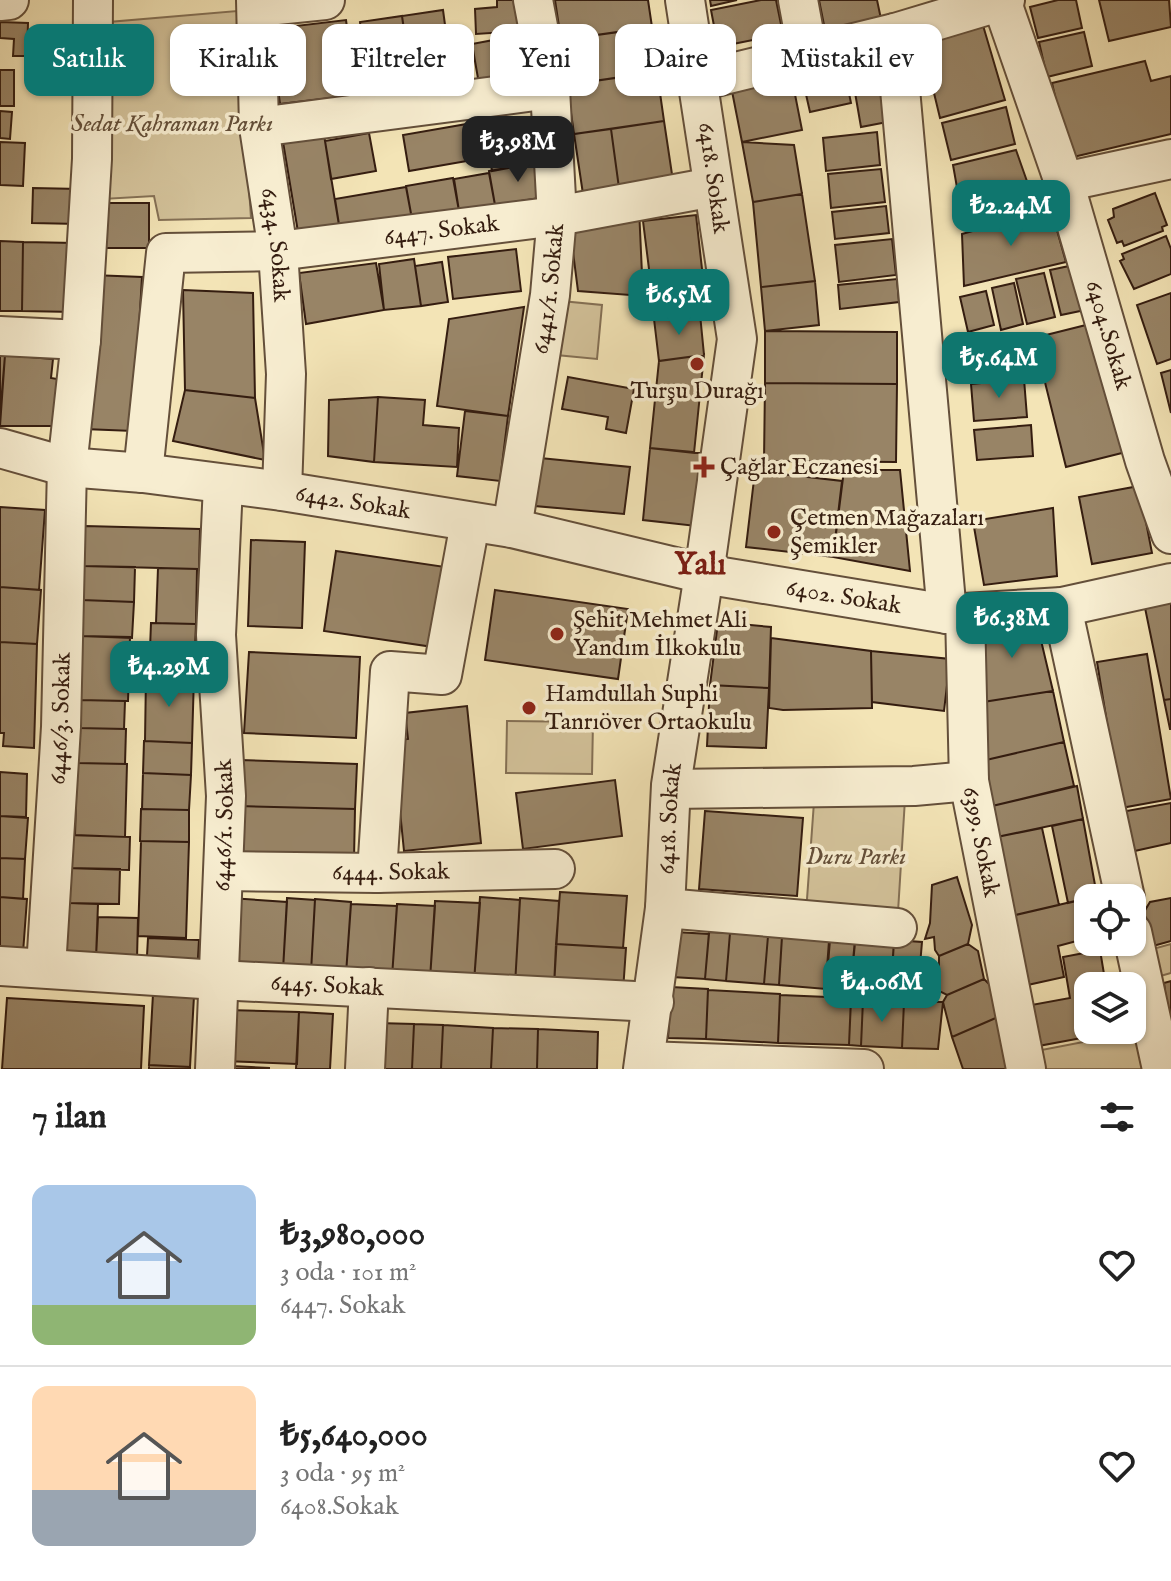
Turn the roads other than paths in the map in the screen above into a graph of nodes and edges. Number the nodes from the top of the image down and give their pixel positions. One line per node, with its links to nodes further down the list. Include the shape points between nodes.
1 (9, 0): 8 (street)
2 (93, 0): 25 (street, 6446/3. Sokak, via 92,159)
3 (325, 0): 9 (street)
4 (533, 0): 10 (street, 6441/1. Sokak)
5 (685, 0): 11 (street, 6418. Sokak)
6 (798, 0): 12 (street)
7 (1002, 0): 13 (street); 20 (street, 6404.Sokak)
8 (0, 1)
9 (257, 4): 18 (street, 6434. Sokak)
10 (538, 24)
11 (689, 24)
12 (802, 24)
13 (924, 24)
14 (496, 96): 18 (street)
15 (550, 96): 22 (street, 6441/1. Sokak)
16 (701, 96): 21 (street, 6418. Sokak)
17 (902, 96): 38 (street, 6399. Sokak)
18 (259, 127): 23 (street, 6434. Sokak)
19 (1171, 159): 20 (street)
20 (1064, 182): 27 (street, 6404.Sokak)
21 (713, 187): 22 (street, 6447. Sokak); 35 (street, 6418. Sokak, via 737,339)
22 (557, 216): 23 (street, 6447. Sokak); 33 (street, 6441/1. Sokak, via 550,295)
23 (278, 251): 29 (street, 6447. Sokak, via 166,253); 31 (street, 6434. Sokak, via 286,374)
24 (0, 336): 25 (street)
25 (81, 340): 28 (street, 6446/3. Sokak)
26 (0, 448): 28 (street, 6442. Sokak)
27 (1158, 459): 34 (street, 6404.Sokak)
28 (67, 467): 29 (street, 6442. Sokak); 49 (street, 6446/3. Sokak, via 61,727)
29 (143, 473): 30 (street, 6442. Sokak)
30 (223, 485): 31 (street, 6442. Sokak); 42 (street, 6446/1. Sokak, via 216,635)
31 (282, 491): 32 (street, 6442. Sokak)
32 (470, 523): 33 (street, 6442. Sokak); 43 (street, via 442,675 390,671)
33 (512, 528): 35 (street, 6442. Sokak)
34 (1171, 534)
35 (704, 574): 38 (street, 6402. Sokak); 40 (street, 6418. Sokak)
36 (1171, 583): 37 (street, 6402. Sokak)
37 (1062, 607): 38 (street, 6402. Sokak); 44 (street)
38 (956, 613): 39 (street, 6399. Sokak)
39 (969, 781): 40 (street); 57 (street, 6399. Sokak)
40 (671, 789): 45 (street, 6418. Sokak)
41 (555, 869): 43 (street, 6444. Sokak)
42 (225, 871): 43 (street, 6444. Sokak); 50 (street, 6446/1. Sokak)
43 (377, 873)
44 (1122, 884)
45 (665, 908): 46 (street); 52 (street, 6418. Sokak)
46 (897, 928)
47 (1137, 956): 58 (street)
48 (0, 966): 49 (street, 6445. Sokak)
49 (46, 968): 50 (street, 6445. Sokak)
50 (218, 980): 51 (street, 6445. Sokak); 54 (street, 6446/1. Sokak)
51 (369, 987): 52 (street, 6445. Sokak); 55 (street)
52 (654, 1002): 53 (street, 6418. Sokak)
53 (644, 1065): 56 (street)
54 (215, 1069)
55 (365, 1069)
56 (864, 1069)
57 (1026, 1069)
58 (1162, 1069)

